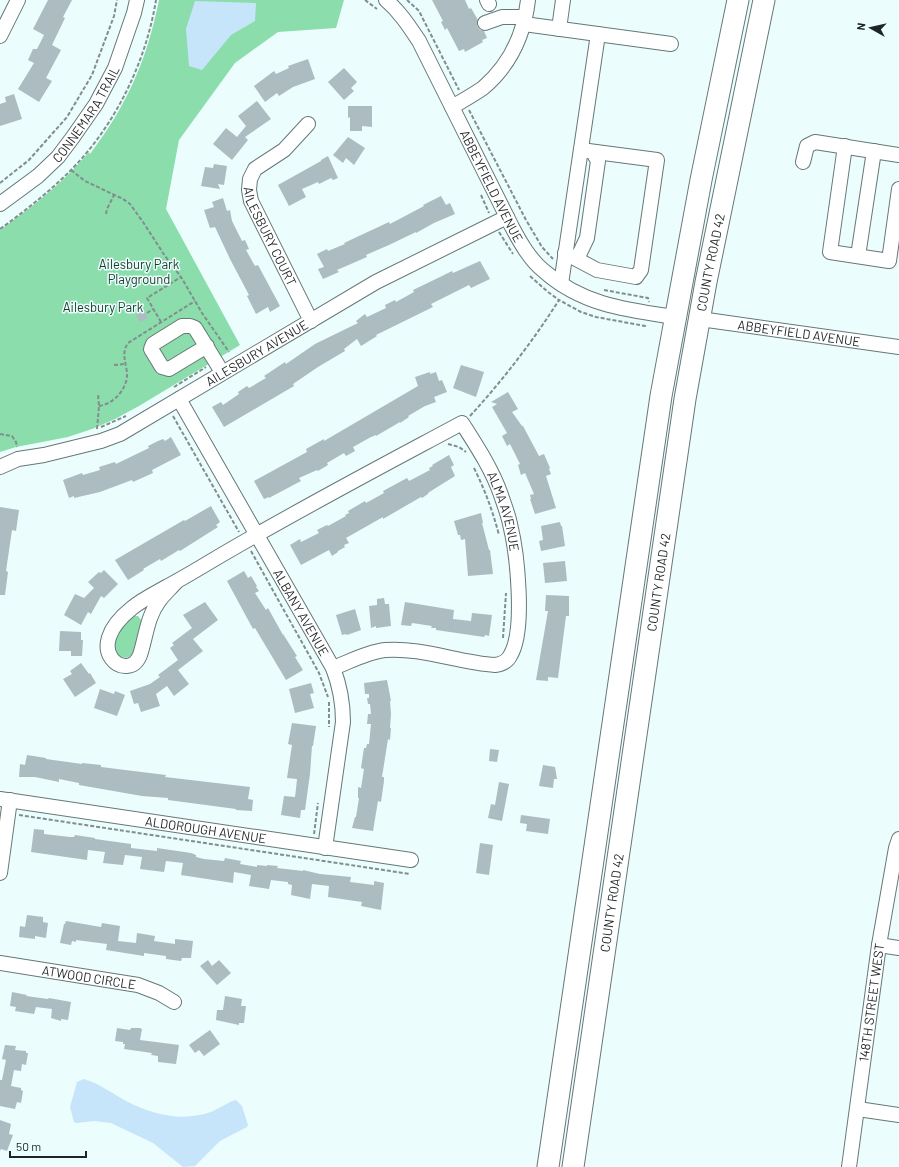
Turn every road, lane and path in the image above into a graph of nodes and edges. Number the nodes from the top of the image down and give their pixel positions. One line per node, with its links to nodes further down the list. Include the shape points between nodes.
1 (18, 0): 13 (street)
2 (117, 0): 24 (path, via 114,16 92,76 67,118 29,160)
3 (137, 0): 27 (street, CONNEMARA TRAIL, via 115,68 96,104 58,157 38,176)
4 (386, 0): 15 (street, ABBEYFIELD AVENUE, via 408,23)
5 (528, 0): 9 (street)
6 (563, 0): 11 (street)
7 (738, 0): 37 (highway, COUNTY ROAD 42)
8 (764, 0): 38 (highway, COUNTY ROAD 42)
9 (525, 20): 10 (street, via 502,17); 11 (street); 15 (street, via 509,59 497,74 482,88)
10 (485, 23)
11 (559, 29): 12 (street)
12 (598, 34): 14 (street); 18 (street)
13 (0, 36)
14 (671, 44)
15 (452, 108): 29 (street, ABBEYFIELD AVENUE)
16 (308, 124): 39 (street, AILESBURY COURT, via 284,150 256,169 250,179 249,190 251,201)
17 (845, 146): 19 (street); 22 (street, via 815,142 807,146); 31 (street, via 830,252)
18 (581, 150): 20 (street); 30 (street)
19 (874, 151): 21 (street); 31 (street)
20 (595, 154): 30 (street, via 598,161 587,238); 30 (street, via 657,160 641,270 636,277 596,270)
21 (899, 155)
22 (803, 162)
23 (71, 170): 26 (path, via 85,181)
24 (0, 183)
25 (899, 189): 31 (street, via 889,260)
26 (114, 195): 28 (path); 32 (path, via 126,201 135,210)
27 (0, 204)
28 (106, 214)
29 (507, 217): 33 (street, ABBEYFIELD AVENUE, via 519,241 532,258 543,271); 39 (street, AILESBURY AVENUE, via 376,282)
30 (571, 256): 33 (street)
31 (858, 256)
32 (181, 277): 34 (path); 35 (path, via 147,298)
33 (561, 284): 37 (street, ABBEYFIELD AVENUE, via 576,294 619,308)
34 (195, 301): 40 (path); 43 (path)
35 (153, 309): 36 (path); 40 (path)
36 (147, 313)
37 (675, 317): 61 (highway, via 683,320 685,324 660,476); 69 (highway, COUNTY ROAD 42)
38 (700, 319): 42 (street, ABBEYFIELD AVENUE); 61 (highway, COUNTY ROAD 42, via 685,399)
39 (310, 321): 46 (street, AILESBURY AVENUE)
40 (161, 322): 44 (path, via 128,343 124,351)
41 (207, 346): 46 (street)
42 (899, 347)
43 (229, 352)
44 (125, 364): 45 (path); 49 (path, via 127,378 122,390 116,398)
45 (114, 365)
46 (219, 366): 48 (street, AILESBURY AVENUE); 48 (path, via 161,395)
47 (98, 394): 49 (path)
48 (173, 402): 57 (street, AILESBURY AVENUE, via 120,434); 60 (street, ALBANY AVENUE); 60 (path)
49 (99, 406): 51 (path)
50 (130, 414): 51 (path)
51 (97, 429): 52 (path)
52 (92, 431)
53 (0, 434): 55 (path, via 12,436 19,447)
54 (443, 444): 56 (path, via 453,444 465,451)
55 (11, 448)
56 (469, 457)
57 (0, 467)
58 (474, 467): 59 (path, via 491,506)
59 (499, 536)
60 (251, 538): 62 (street); 65 (street, ALBANY AVENUE); 65 (street, ALMA AVENUE, via 462,423 478,447 500,493 510,523 516,556 518,622 511,655 502,664 495,665 408,650 384,650); 66 (path, via 319,672 328,699)
61 (662, 556): 70 (highway, COUNTY ROAD 42)
62 (177, 581): 62 (street, via 137,603 118,620 107,645 113,661 127,666 138,659 155,607)
63 (506, 588): 64 (path)
64 (503, 639)
65 (333, 668): 72 (street, ALBANY AVENUE, via 341,695 343,722)
66 (329, 728)
67 (319, 801): 72 (path)
68 (6, 804): 72 (street, ALDOROUGH AVENUE); 72 (path); 74 (street)
69 (600, 811): 70 (highway); 81 (highway, COUNTY ROAD 42)
70 (625, 815): 82 (highway, COUNTY ROAD 42)
71 (899, 839): 75 (street, 148TH STREET WEST)
72 (316, 851): 73 (street, ALDOROUGH AVENUE); 73 (path)
73 (410, 867)
74 (0, 873)
75 (879, 945): 76 (street); 79 (street, 148TH STREET WEST)
76 (899, 948)
77 (0, 963): 78 (street, ATWOOD CIRCLE, via 138,985)
78 (174, 1002)
79 (858, 1109): 80 (street); 83 (street, 148TH STREET WEST)
80 (899, 1115)
81 (548, 1167)
82 (573, 1167)
83 (849, 1167)

